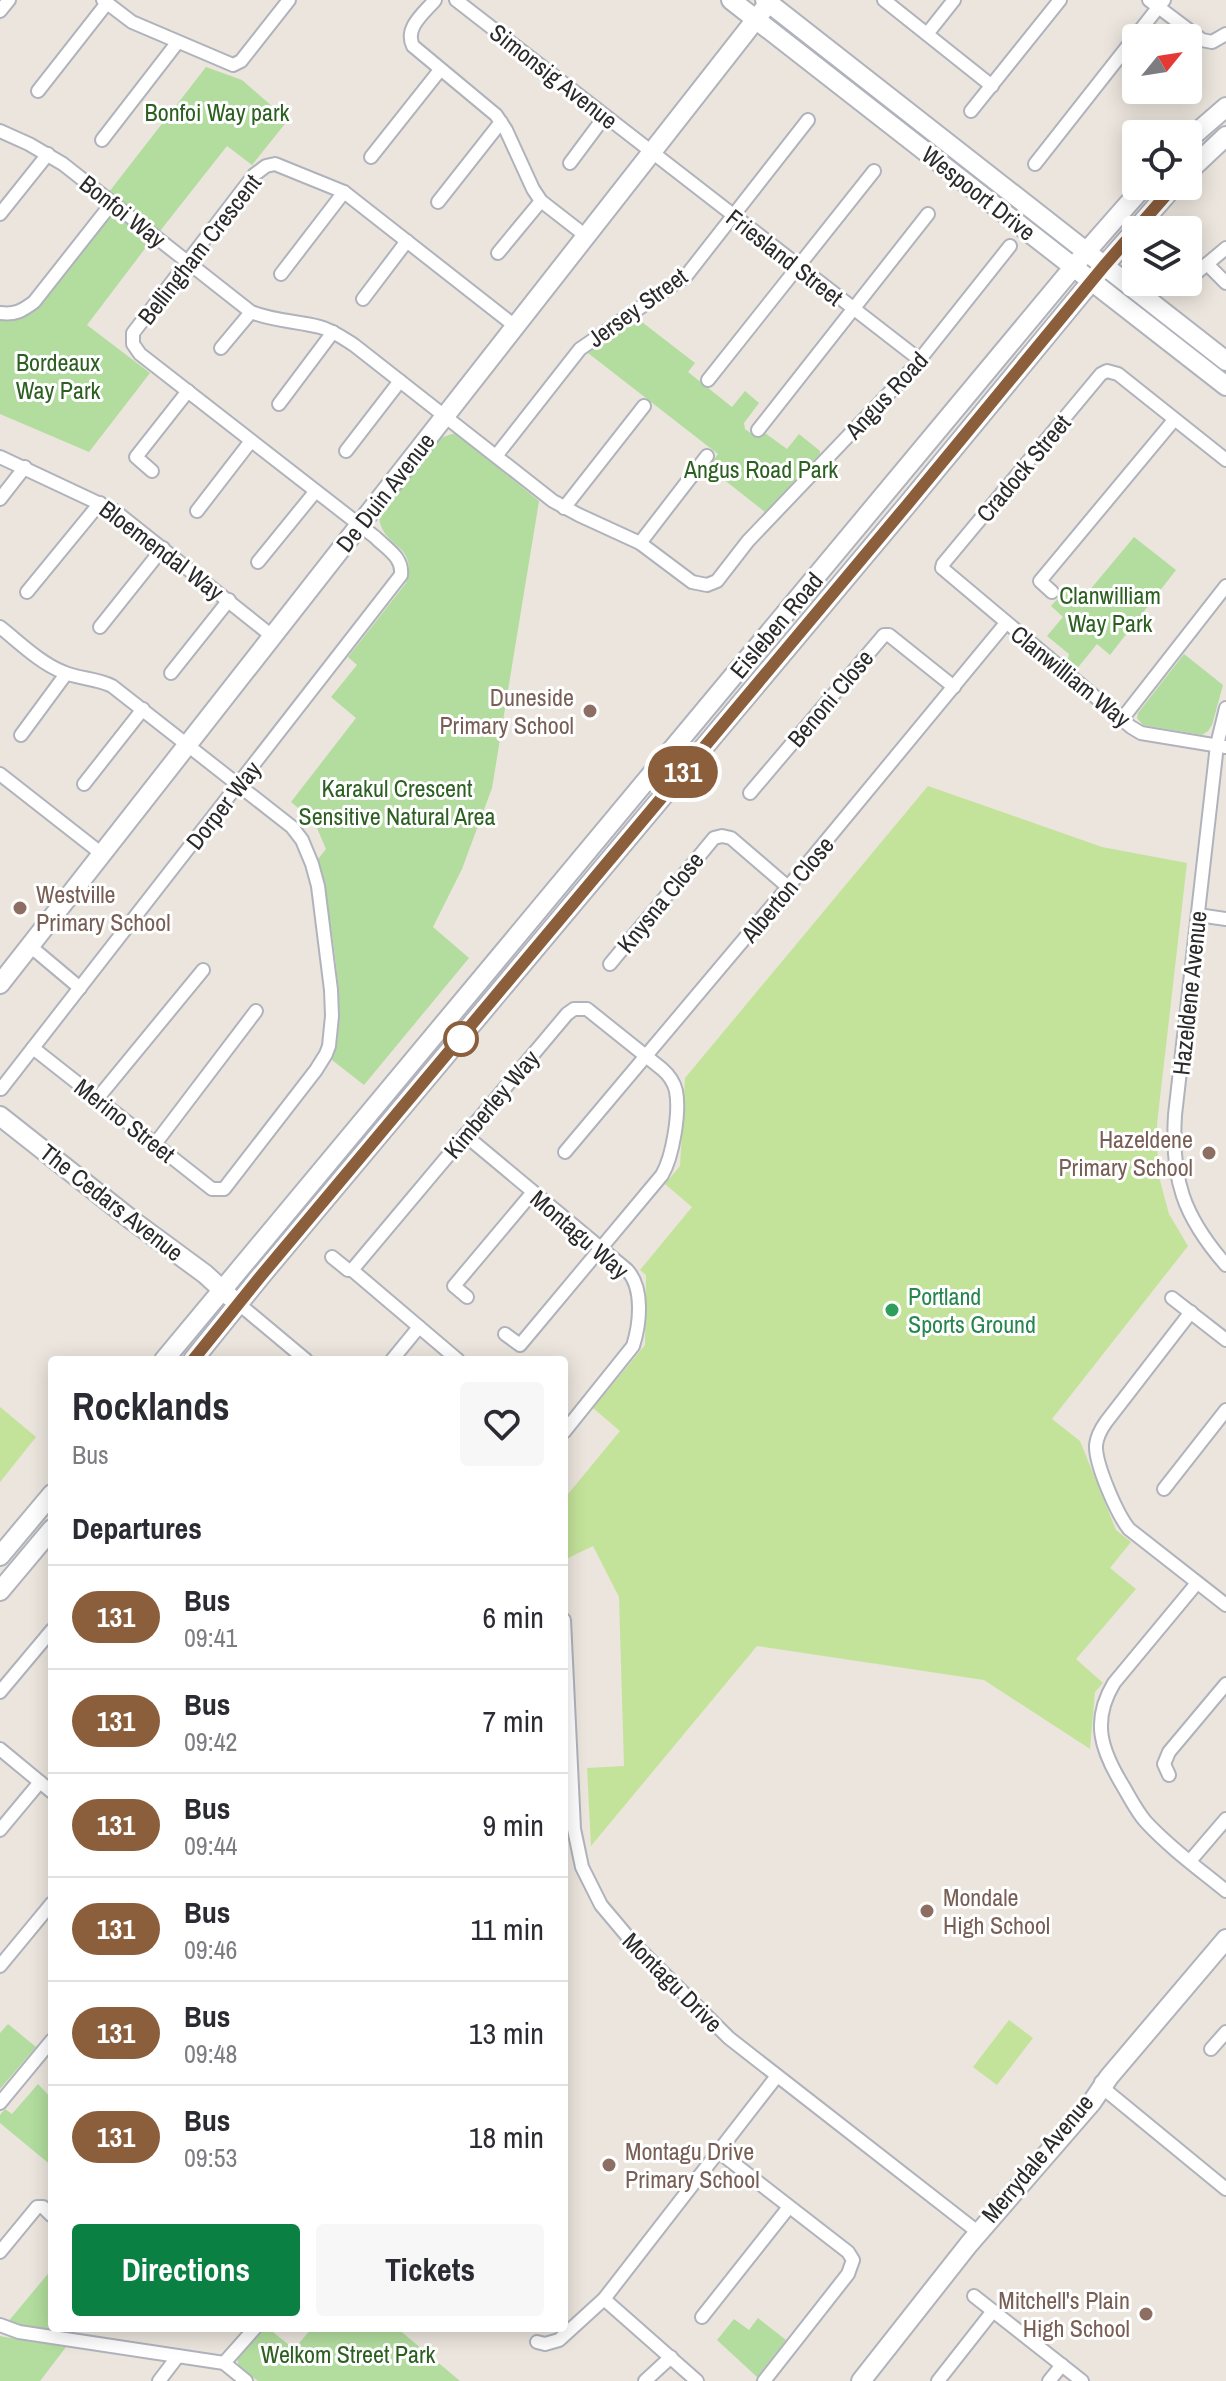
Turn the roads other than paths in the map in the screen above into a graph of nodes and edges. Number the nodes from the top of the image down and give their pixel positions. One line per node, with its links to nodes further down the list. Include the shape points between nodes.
1 (9, 0): 12 (street)
2 (289, 0): 16 (street, via 236,65)
3 (435, 0): 17 (street, via 409,35 413,46)
4 (456, 0): 22 (street, Simonsig Avenue)
5 (731, 0): 13 (main road, Wespoort Drive)
6 (884, 0): 14 (street)
7 (954, 0): 14 (street)
8 (1060, 0): 18 (street)
9 (768, 1): 13 (main road, De Duin Avenue); 49 (main road, Wespoort Drive)
10 (105, 2): 16 (street, via 132,22); 19 (street)
11 (1157, 2): 15 (street, via 1206,42); 34 (street)
12 (0, 11)
13 (755, 19): 29 (main road, De Duin Avenue); 55 (main road, Wespoort Drive)
14 (927, 34): 18 (street)
15 (1226, 34)
16 (177, 43): 28 (street)
17 (440, 70): 24 (street); 31 (street)
18 (992, 86): 21 (street)
19 (38, 91)
20 (1226, 107): 25 (main road)
21 (971, 111)
22 (605, 116): 29 (street, Simonsig Avenue); 33 (street)
23 (808, 120): 44 (street, Jersey Street)
24 (501, 122): 39 (street); 40 (street)
25 (1202, 128)
26 (0, 131): 30 (street, Bonfoi Way)
27 (1226, 136): 32 (main road)
28 (102, 140)
29 (651, 152): 44 (street, Friesland Street); 45 (main road, De Duin Avenue)
30 (48, 154): 41 (street, Bonfoi Way); 42 (street)
31 (371, 157)
32 (1202, 159)
33 (570, 163)
34 (1035, 164)
35 (874, 171): 54 (street)
36 (344, 192): 46 (street, Bellingham Crescent); 51 (street, Bellingham Crescent, via 275,164 266,166); 57 (street)
37 (1132, 200): 49 (main road, Eisleben Road)
38 (1162, 200): 53 (main road, Eisleben Road)
39 (541, 201): 45 (street); 50 (street)
40 (438, 202)
41 (112, 203): 51 (street, Bonfoi Way); 63 (street, via 34,302 22,311)
42 (0, 214)
43 (928, 214): 61 (street)
44 (732, 215): 54 (street, Friesland Street); 80 (street, Jersey Street, via 680,281 580,349)
45 (586, 236): 64 (main road, De Duin Avenue)
46 (407, 241): 60 (street); 64 (street, Bellingham Crescent)
47 (1010, 246): 67 (street, Angus Road)
48 (1226, 248): 52 (street)
49 (1086, 252): 53 (main road, Wespoort Drive); 55 (main road, Eisleben Road)
50 (498, 253)
51 (187, 262): 62 (street, Bonfoi Way); 72 (street, Bellingham Crescent, via 133,333 133,344)
52 (1207, 264): 56 (street); 59 (street)
53 (1104, 266): 58 (main road, Eisleben Road); 68 (main road, Wespoort Drive)
54 (797, 267): 61 (street, Friesland Street); 69 (street)
55 (1074, 268): 58 (main road, Wespoort Drive); 140 (main road, Eisleben Road)
56 (1202, 268)
57 (281, 274)
58 (1091, 281): 71 (main road, Wespoort Drive); 143 (main road, Eisleben Road)
59 (1226, 283)
60 (363, 299)
61 (852, 309): 67 (street, Friesland Street); 77 (street)
62 (251, 312): 65 (street, Bonfoi Way); 66 (street)
63 (0, 313)
64 (515, 326): 75 (main road, De Duin Avenue)
65 (333, 332): 70 (street, Bonfoi Way); 73 (street)
66 (221, 348)
67 (920, 360): 92 (street, Angus Road, via 748,541 717,581 692,582)
68 (1226, 361)
69 (708, 380)
70 (400, 381): 75 (street, Bonfoi Way); 79 (street)
71 (1226, 386)
72 (188, 391): 78 (street, Bellingham Crescent); 85 (street, via 136,457)
73 (279, 404)
74 (644, 406): 89 (street)
75 (445, 416): 80 (street, Angus Road); 91 (main road, De Duin Avenue)
76 (1174, 420): 83 (street); 95 (street, Cradock Street, via 1118,374 1101,374); 98 (street, via 1040,581)
77 (758, 430)
78 (251, 441): 86 (street, Bellingham Crescent); 90 (street)
79 (346, 451)
80 (496, 456): 89 (street, Angus Road)
81 (707, 456): 92 (street)
82 (0, 457): 84 (street, Bloemendal Way)
83 (1226, 460)
84 (25, 467): 87 (street); 88 (street, Bloemendal Way)
85 (152, 471)
86 (315, 492): 91 (street, Bellingham Crescent); 94 (street)
87 (0, 499)
88 (100, 503): 93 (street, Bloemendal Way); 97 (street)
89 (564, 508): 92 (street, Angus Road)
90 (197, 511)
91 (359, 526): 103 (main road, De Duin Avenue); 115 (street, Dorper Way, via 399,558 401,575)
92 (640, 543)
93 (163, 548): 99 (street, Bloemendal Way); 101 (street)
94 (258, 562)
95 (942, 568): 100 (street, Clanwilliam Way)
96 (1226, 586): 109 (street)
97 (27, 592)
98 (1052, 592)
99 (229, 600): 103 (street, Bloemendal Way); 104 (street)
100 (1006, 623): 106 (street, Alberton Close); 109 (street, Clanwilliam Way)
101 (100, 627)
102 (1, 629): 105 (street)
103 (272, 636): 111 (main road, De Duin Avenue)
104 (171, 673)
105 (66, 674): 108 (street, via 100,680); 110 (street)
106 (954, 687): 116 (street, Benoni Close, via 884,635); 118 (street, Alberton Close)
107 (1226, 708): 112 (street, Hazeldene Avenue)
108 (143, 709): 111 (street); 114 (street)
109 (1122, 719): 112 (street, Clanwilliam Way, via 1141,733)
110 (21, 735)
111 (187, 744): 115 (street); 117 (main road, De Duin Avenue)
112 (1222, 746): 119 (street, Hazeldene Avenue)
113 (0, 774): 117 (street)
114 (84, 784)
115 (239, 784): 125 (street, Dorper Way); 133 (street, Merino Street, via 292,827 312,864 332,1016 329,1046 224,1189 212,1189)
116 (750, 793)
117 (102, 854): 121 (main road, De Duin Avenue)
118 (788, 887): 122 (street, Knysna Close, via 731,838 714,838); 128 (street, Alberton Close)
119 (1198, 915): 120 (street); 138 (street, Hazeldene Avenue, via 1173,1147 1186,1206)
120 (1226, 919)
121 (30, 946): 124 (main road, De Duin Avenue); 125 (street)
122 (610, 964)
123 (203, 970): 130 (street)
124 (0, 984)
125 (80, 988): 127 (street, Dorper Way)
126 (256, 1011): 133 (street)
127 (33, 1048): 129 (street, Dorper Way); 130 (street, Merino Street)
128 (647, 1056): 132 (street, Kimberley Way, via 592,1011 571,1011); 134 (street, Alberton Close); 136 (street, Kimberley Way, via 667,1074 676,1093 672,1152 662,1175)
129 (1, 1089)
130 (97, 1099): 133 (street, Merino Street)
131 (0, 1116): 140 (main road, The Cedars Avenue)
132 (465, 1135): 135 (street, Montagu Way); 139 (street, Kimberley Way)
133 (155, 1144)
134 (565, 1152)
135 (533, 1192): 136 (street, Montagu Way); 141 (street, via 454,1286)
136 (600, 1248): 146 (street, Kimberley Way, via 520,1345); 154 (street, Montagu Way, via 627,1270 636,1285 636,1338)
137 (332, 1257): 139 (street)
138 (1226, 1265)
139 (352, 1270): 145 (street)
140 (222, 1290): 143 (main road, The Cedars Avenue); 148 (main road, Eisleben Road)
141 (467, 1297)
142 (1172, 1298): 144 (street)
143 (239, 1304): 149 (main road, Eisleben Road); 150 (street)
144 (1191, 1312): 147 (street); 159 (street, via 1106,1422 1096,1447 1124,1523)
145 (419, 1327): 151 (street); 152 (street)
146 (505, 1334)
147 (1226, 1340)
148 (167, 1356)
149 (196, 1356)
150 (301, 1356)
151 (395, 1356)
152 (453, 1356)
153 (1226, 1410): 155 (street)
154 (568, 1427)
155 (1164, 1489)
156 (48, 1499): 158 (main road)
157 (48, 1534): 160 (main road)
158 (0, 1556)
159 (1197, 1583): 161 (street); 172 (street, via 1114,1683 1102,1712 1101,1733 1111,1766 1138,1812)
160 (0, 1591)
161 (1226, 1605)
162 (48, 1635): 164 (street)
163 (1226, 1684): 167 (street, via 1169,1752 1164,1764)
164 (0, 1692)
165 (568, 1746): 180 (street, Montagu Drive, via 577,1846 596,1897 681,1992)
166 (0, 1749): 168 (street)
167 (1169, 1775)
168 (40, 1782): 169 (street); 171 (street)
169 (48, 1789)
170 (1226, 1819): 172 (street)
171 (0, 1830)
172 (1190, 1861): 173 (street)
173 (1226, 1891)
174 (48, 1908): 176 (street)
175 (1226, 1939): 181 (main road, Merrydale Avenue)
176 (0, 1966)
177 (1226, 2032): 179 (street)
178 (48, 2045): 182 (street)
179 (1211, 2049)
180 (777, 2076): 183 (street); 187 (street, Montagu Drive)
181 (1105, 2081): 184 (street, via 1109,2093); 187 (main road, Merrydale Avenue, via 1046,2141 989,2210)
182 (0, 2103)
183 (719, 2152): 185 (street); 190 (street)
184 (1226, 2189)
185 (789, 2207): 192 (street); 206 (street, via 853,2260 848,2274)
186 (48, 2212): 188 (street, via 37,2207)
187 (975, 2236): 207 (main road, Merrydale Avenue)
188 (0, 2252)
189 (974, 2296): 191 (street)
190 (604, 2299): 195 (street); 199 (street)
191 (993, 2311): 201 (street); 208 (street)
192 (702, 2317)
193 (0, 2325): 198 (street, via 14,2332)
194 (251, 2332): 200 (street)
195 (568, 2332)
196 (568, 2332): 197 (street, via 551,2344)
197 (537, 2342)
198 (178, 2356): 200 (street); 202 (street)
199 (671, 2357): 204 (street); 205 (street)
200 (224, 2363): 203 (street)
201 (1062, 2365): 209 (street); 210 (street)
202 (159, 2381)
203 (246, 2381)
204 (645, 2381)
205 (697, 2381)
206 (764, 2381)
207 (861, 2381)
208 (938, 2381)
209 (1049, 2381)
210 (1082, 2381)

